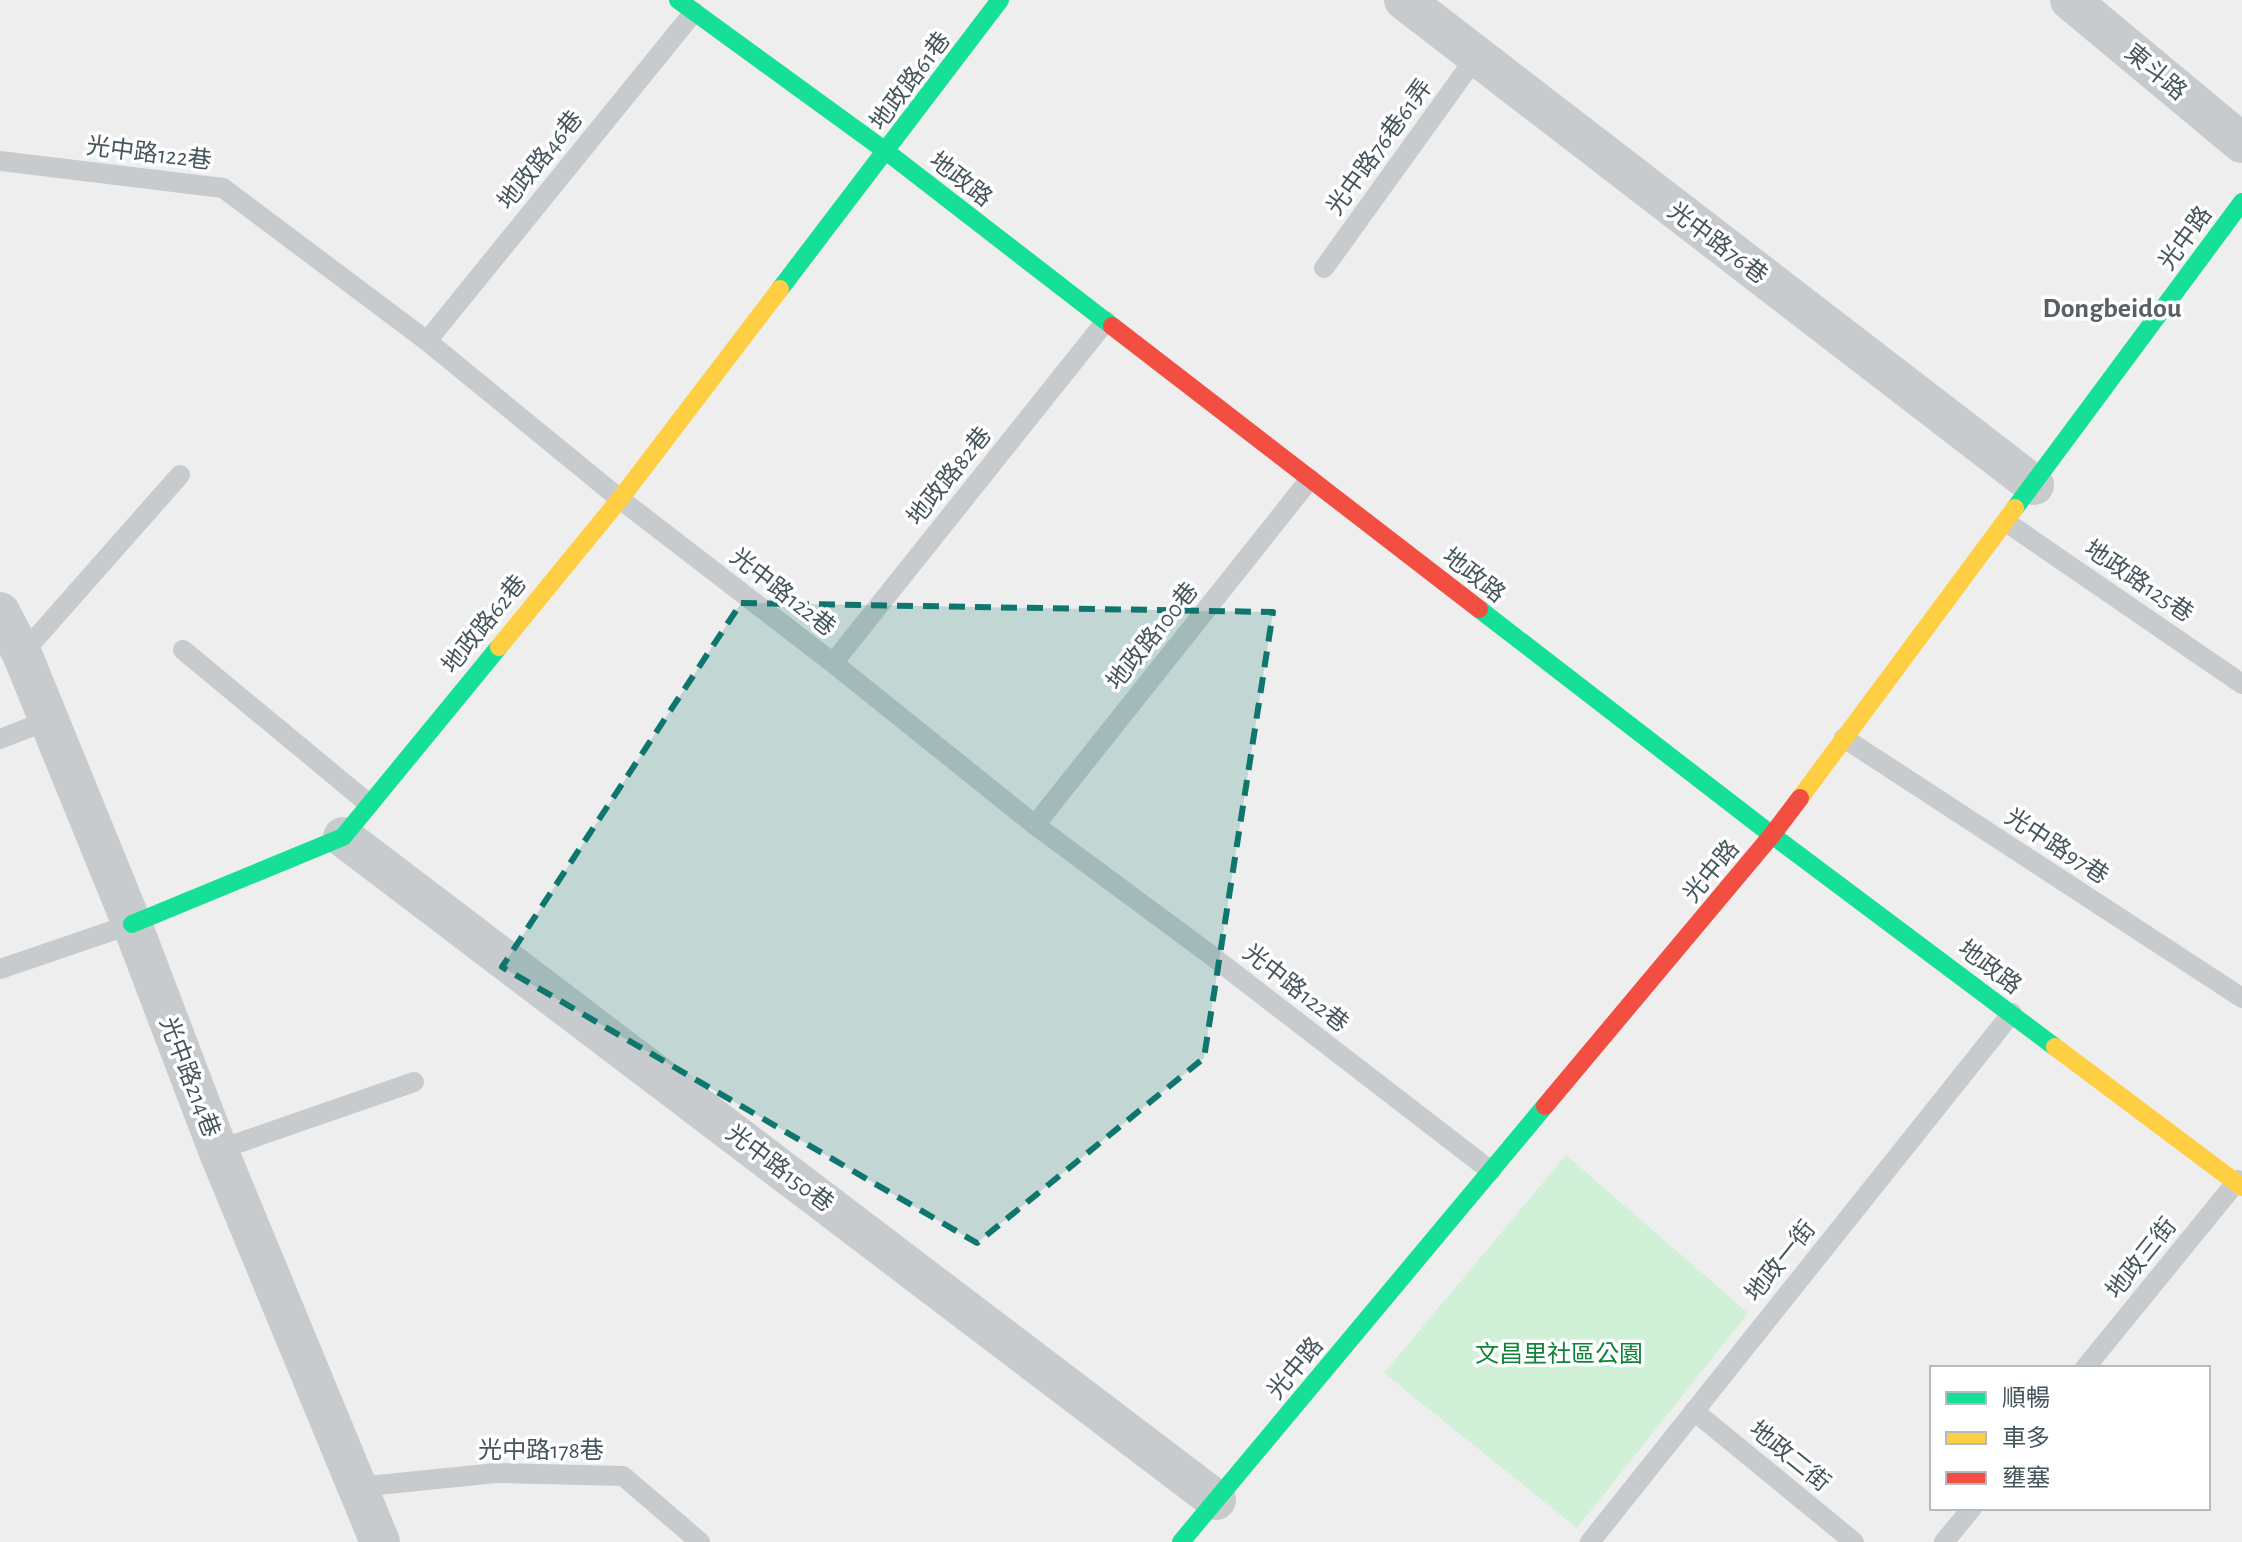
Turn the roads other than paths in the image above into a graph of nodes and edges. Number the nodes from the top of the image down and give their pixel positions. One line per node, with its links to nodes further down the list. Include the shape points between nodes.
1 (1000, 0): 7 (street, 地政路61巷)
2 (1404, 0): 5 (street, 光中路76巷)
3 (2070, 0): 6 (street, 東斗路)
4 (686, 6): 7 (street, 地政路); 12 (lane, 地政路46巷)
5 (1476, 57): 10 (lane, 光中路76巷61弄); 15 (street, 光中路76巷)
6 (2242, 143)
7 (887, 152): 11 (street, 地政路); 16 (street, 地政路62巷)
8 (0, 161): 12 (lane, 光中路122巷, via 223,188)
9 (2242, 202): 15 (street, 光中路)
10 (1324, 268)
11 (1106, 321): 14 (street, 地政路); 21 (lane, 地政路82巷)
12 (427, 341): 16 (lane, 光中路122巷)
13 (180, 475): 20 (lane)
14 (1310, 479): 27 (lane, 地政路100巷); 28 (street, 地政路)
15 (2034, 485): 17 (street, 光中路)
16 (620, 499): 21 (lane, 光中路122巷); 26 (street, 地政路62巷)
17 (2006, 522): 22 (lane, 地政路125巷); 24 (street, 光中路)
18 (0, 612): 20 (street, 光中路214巷)
19 (183, 650): 26 (lane)
20 (22, 654): 23 (street, 光中路214巷)
21 (833, 663): 27 (lane, 光中路122巷)
22 (2242, 684)
23 (49, 720): 25 (lane); 30 (street, 光中路214巷)
24 (1844, 738): 28 (street, 光中路); 32 (lane, 光中路97巷)
25 (0, 739)
26 (369, 804): 29 (street, 地政路62巷)
27 (1035, 825): 36 (lane, 光中路122巷)
28 (1772, 835): 33 (street, 地政路); 36 (street, 光中路)
29 (343, 837): 30 (street, 地政路62巷); 41 (street, 光中路150巷)
30 (132, 924): 31 (lane, 地政路62巷); 35 (street, 光中路214巷)
31 (0, 969)
32 (2242, 998)
33 (2012, 1013): 37 (street, 地政路); 39 (lane, 地政一街)
34 (414, 1082): 35 (lane)
35 (218, 1150): 40 (street, 光中路214巷)
36 (1491, 1171): 41 (street, 光中路)
37 (2240, 1180): 38 (lane, 地政三街)
38 (2087, 1366)
39 (1694, 1411): 46 (lane, 地政一街); 47 (lane, 地政二街)
40 (358, 1487): 43 (street, 光中路214巷); 44 (lane, 光中路178巷, via 496,1473 623,1476)
41 (1216, 1500): 45 (street, 光中路)
42 (1970, 1510): 48 (lane)
43 (380, 1542)
44 (700, 1542)
45 (1181, 1542)
46 (1590, 1542)
47 (1854, 1542)
48 (1944, 1542)

